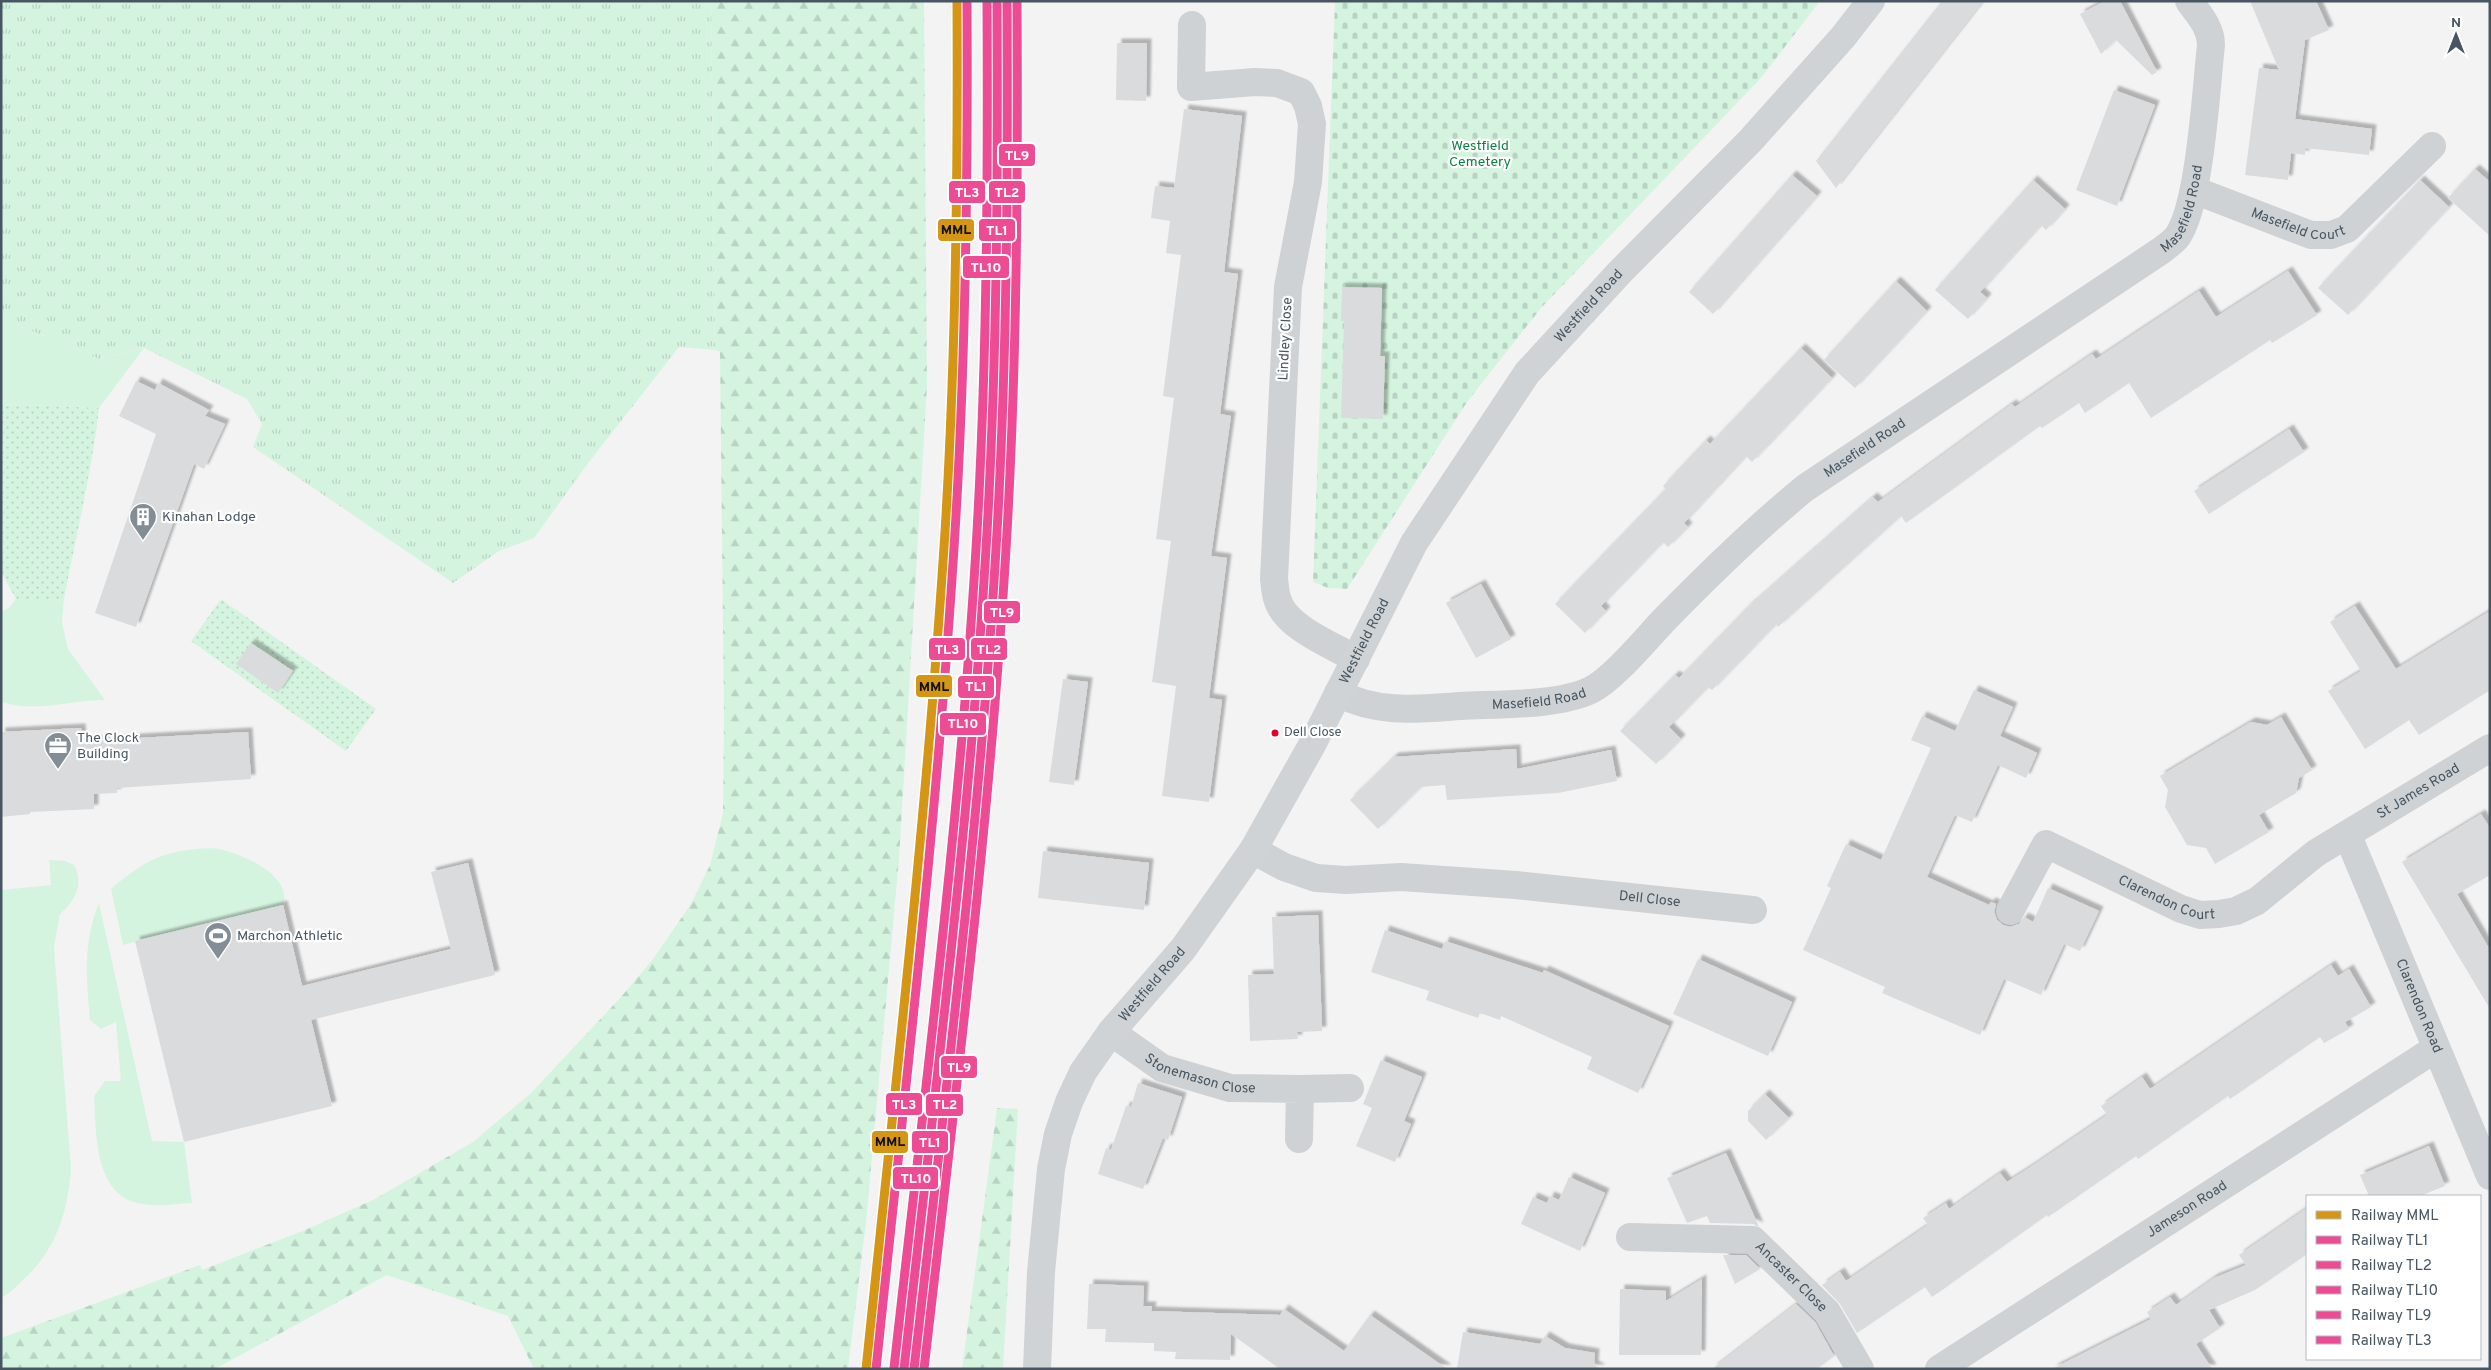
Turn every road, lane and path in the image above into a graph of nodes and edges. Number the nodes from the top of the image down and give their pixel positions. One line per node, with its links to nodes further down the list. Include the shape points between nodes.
1 (1871, 1): 6 (street, Westfield Road, via 1750,141 1620,272 1527,373 1414,543)
2 (2189, 1): 5 (street, Masefield Road, via 2211,36)
3 (1192, 25): 6 (street, Lindley Close, via 1192,87 1277,83 1301,92 1308,106 1312,124 1308,182 1288,287 1274,579 1277,600 1296,625)
4 (2432, 146): 5 (street, Masefield Court, via 2347,229 2331,236 2311,236)
5 (2194, 190): 7 (street, Masefield Road, via 2176,238 2162,250 1805,488 1722,560 1592,690 1565,699 1411,710 1383,709 1356,703)
6 (1356, 659): 7 (street, Westfield Road)
7 (1338, 693): 10 (street, Westfield Road)
8 (2490, 748): 9 (street, St James Road)
9 (2348, 836): 12 (street, Clarendon Court, via 2316,853 2257,901 2236,911 2209,915 2181,908 2046,844); 14 (street, Clarendon Road)
10 (1253, 850): 11 (street, Dell Close, via 1284,867 1316,878 1401,877 1516,885); 13 (street, Westfield Road, via 1183,949)
11 (1753, 910)
12 (2010, 911)
13 (1111, 1032): 16 (street, Stonemason Close, via 1162,1068 1230,1088); 20 (street, Westfield Road, via 1083,1072 1058,1134 1046,1203)
14 (2435, 1049): 18 (street, Clarendon Road); 22 (street, Jameson Road)
15 (1350, 1088): 16 (street, Stonemason Close)
16 (1300, 1089): 17 (street)
17 (1299, 1139)
18 (2490, 1176)
19 (1630, 1237): 21 (street, Ancaster Close, via 1753,1240 1827,1312)
20 (1037, 1369)
21 (1860, 1369)
22 (1939, 1369)

